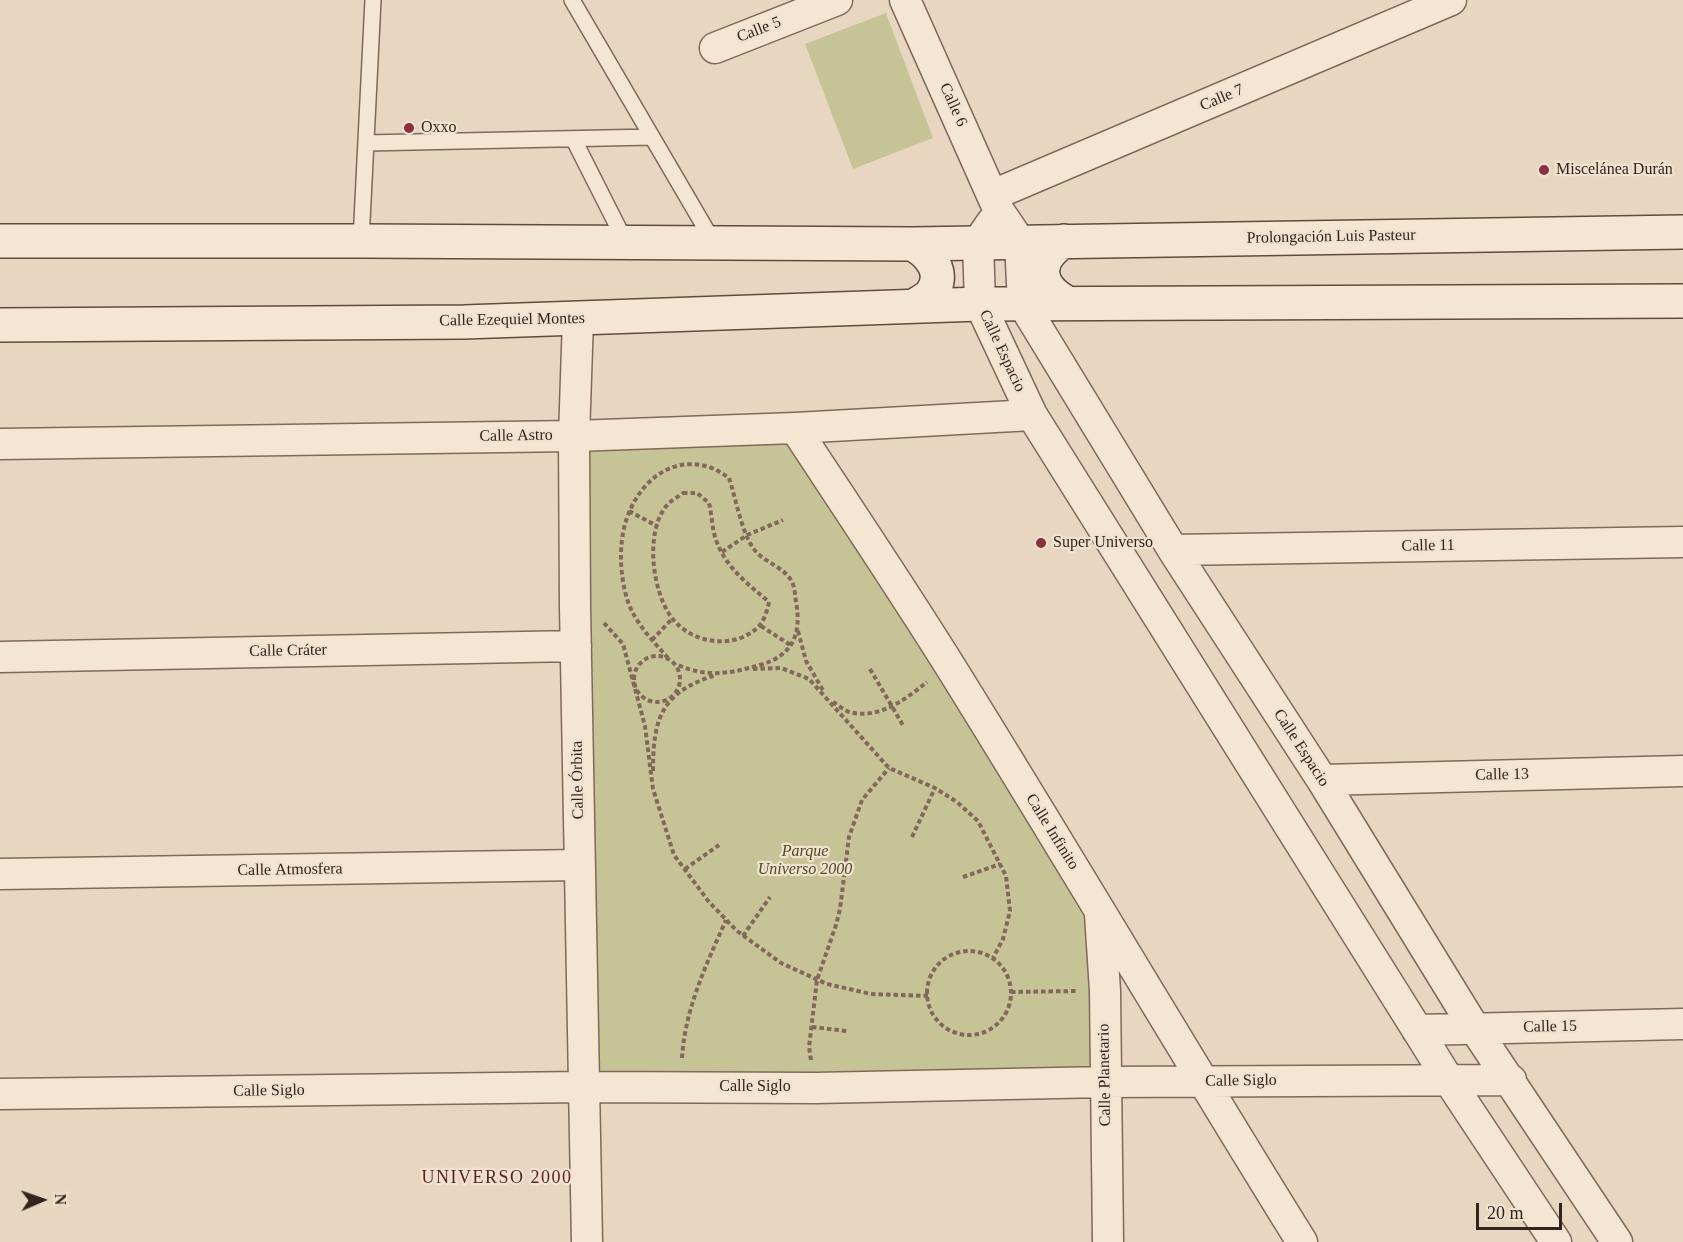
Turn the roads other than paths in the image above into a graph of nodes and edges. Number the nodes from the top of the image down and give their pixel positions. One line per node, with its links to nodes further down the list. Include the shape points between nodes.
1 (373, 0): 9 (lane)
2 (572, 0): 7 (lane)
3 (837, 0): 6 (street, Calle 5)
4 (905, 0): 10 (street, Calle 6)
5 (1451, 0): 10 (street, Calle 7)
6 (715, 48)
7 (652, 137): 8 (lane); 18 (lane)
8 (574, 140): 9 (lane); 17 (lane)
9 (366, 143): 13 (lane)
10 (996, 203): 15 (street); 16 (street, Calle 6)
11 (1683, 232): 14 (main road, Prolongación Luis Pasteur)
12 (0, 241): 13 (main road)
13 (361, 241): 17 (main road)
14 (1064, 241): 16 (main road, Prolongación Luis Pasteur); 21 (main road, via 1049,250 1042,266 1045,284 1053,295)
15 (978, 242): 16 (main road, Prolongación Luis Pasteur); 19 (main road); 22 (street, Calle Espacio)
16 (1020, 242): 23 (street, Calle Espacio)
17 (626, 243): 18 (main road)
18 (714, 243): 19 (main road)
19 (912, 244): 24 (main road, via 932,259 937,276 931,293)
20 (1683, 301): 21 (main road)
21 (1067, 303): 23 (main road)
22 (980, 304): 23 (main road, Calle Ezequiel Montes); 24 (main road, Calle Ezequiel Montes); 27 (street, Calle Espacio)
23 (1023, 304): 32 (street, Calle Espacio)
24 (916, 305): 25 (main road, Calle Ezequiel Montes)
25 (578, 319): 26 (main road, Calle Ezequiel Montes); 29 (street, Calle Órbita)
26 (0, 325)
27 (1032, 415): 28 (street, Calle Astro); 42 (street, Calle Espacio)
28 (795, 428): 29 (street, Calle Astro); 39 (street, Calle Infinito, via 949,664)
29 (574, 435): 30 (street, Calle Astro); 33 (street, Calle Órbita)
30 (0, 444)
31 (1683, 542): 32 (street, Calle 11)
32 (1173, 550): 36 (street, Calle Espacio)
33 (576, 646): 34 (street, Calle Cráter); 37 (street, Calle Órbita)
34 (0, 657)
35 (1683, 771): 36 (street, Calle 13)
36 (1322, 780): 41 (street, Calle Espacio)
37 (579, 865): 38 (street, Calle Atmosfera); 47 (street, Calle Órbita)
38 (0, 874)
39 (1099, 908): 45 (street, Calle Planetario, via 1105,991); 46 (street, Calle Infinito)
40 (1683, 1024): 41 (street, Calle 15)
41 (1475, 1029): 42 (street, Calle 15); 44 (street, Calle Espacio)
42 (1417, 1030): 43 (street, Calle Espacio)
43 (1448, 1079): 44 (street, Calle Siglo); 46 (street, Calle Siglo); 52 (street, Calle Espacio)
44 (1511, 1080): 53 (street, Calle Espacio)
45 (1105, 1082): 46 (street, Calle Siglo); 47 (street, Calle Siglo, via 816,1088); 50 (street, Calle Planetario)
46 (1202, 1082): 51 (street, Calle Infinito)
47 (583, 1087): 48 (street, Calle Siglo); 49 (street, Calle Órbita)
48 (0, 1094)
49 (587, 1242)
50 (1108, 1242)
51 (1302, 1242)
52 (1556, 1242)
53 (1617, 1242)

